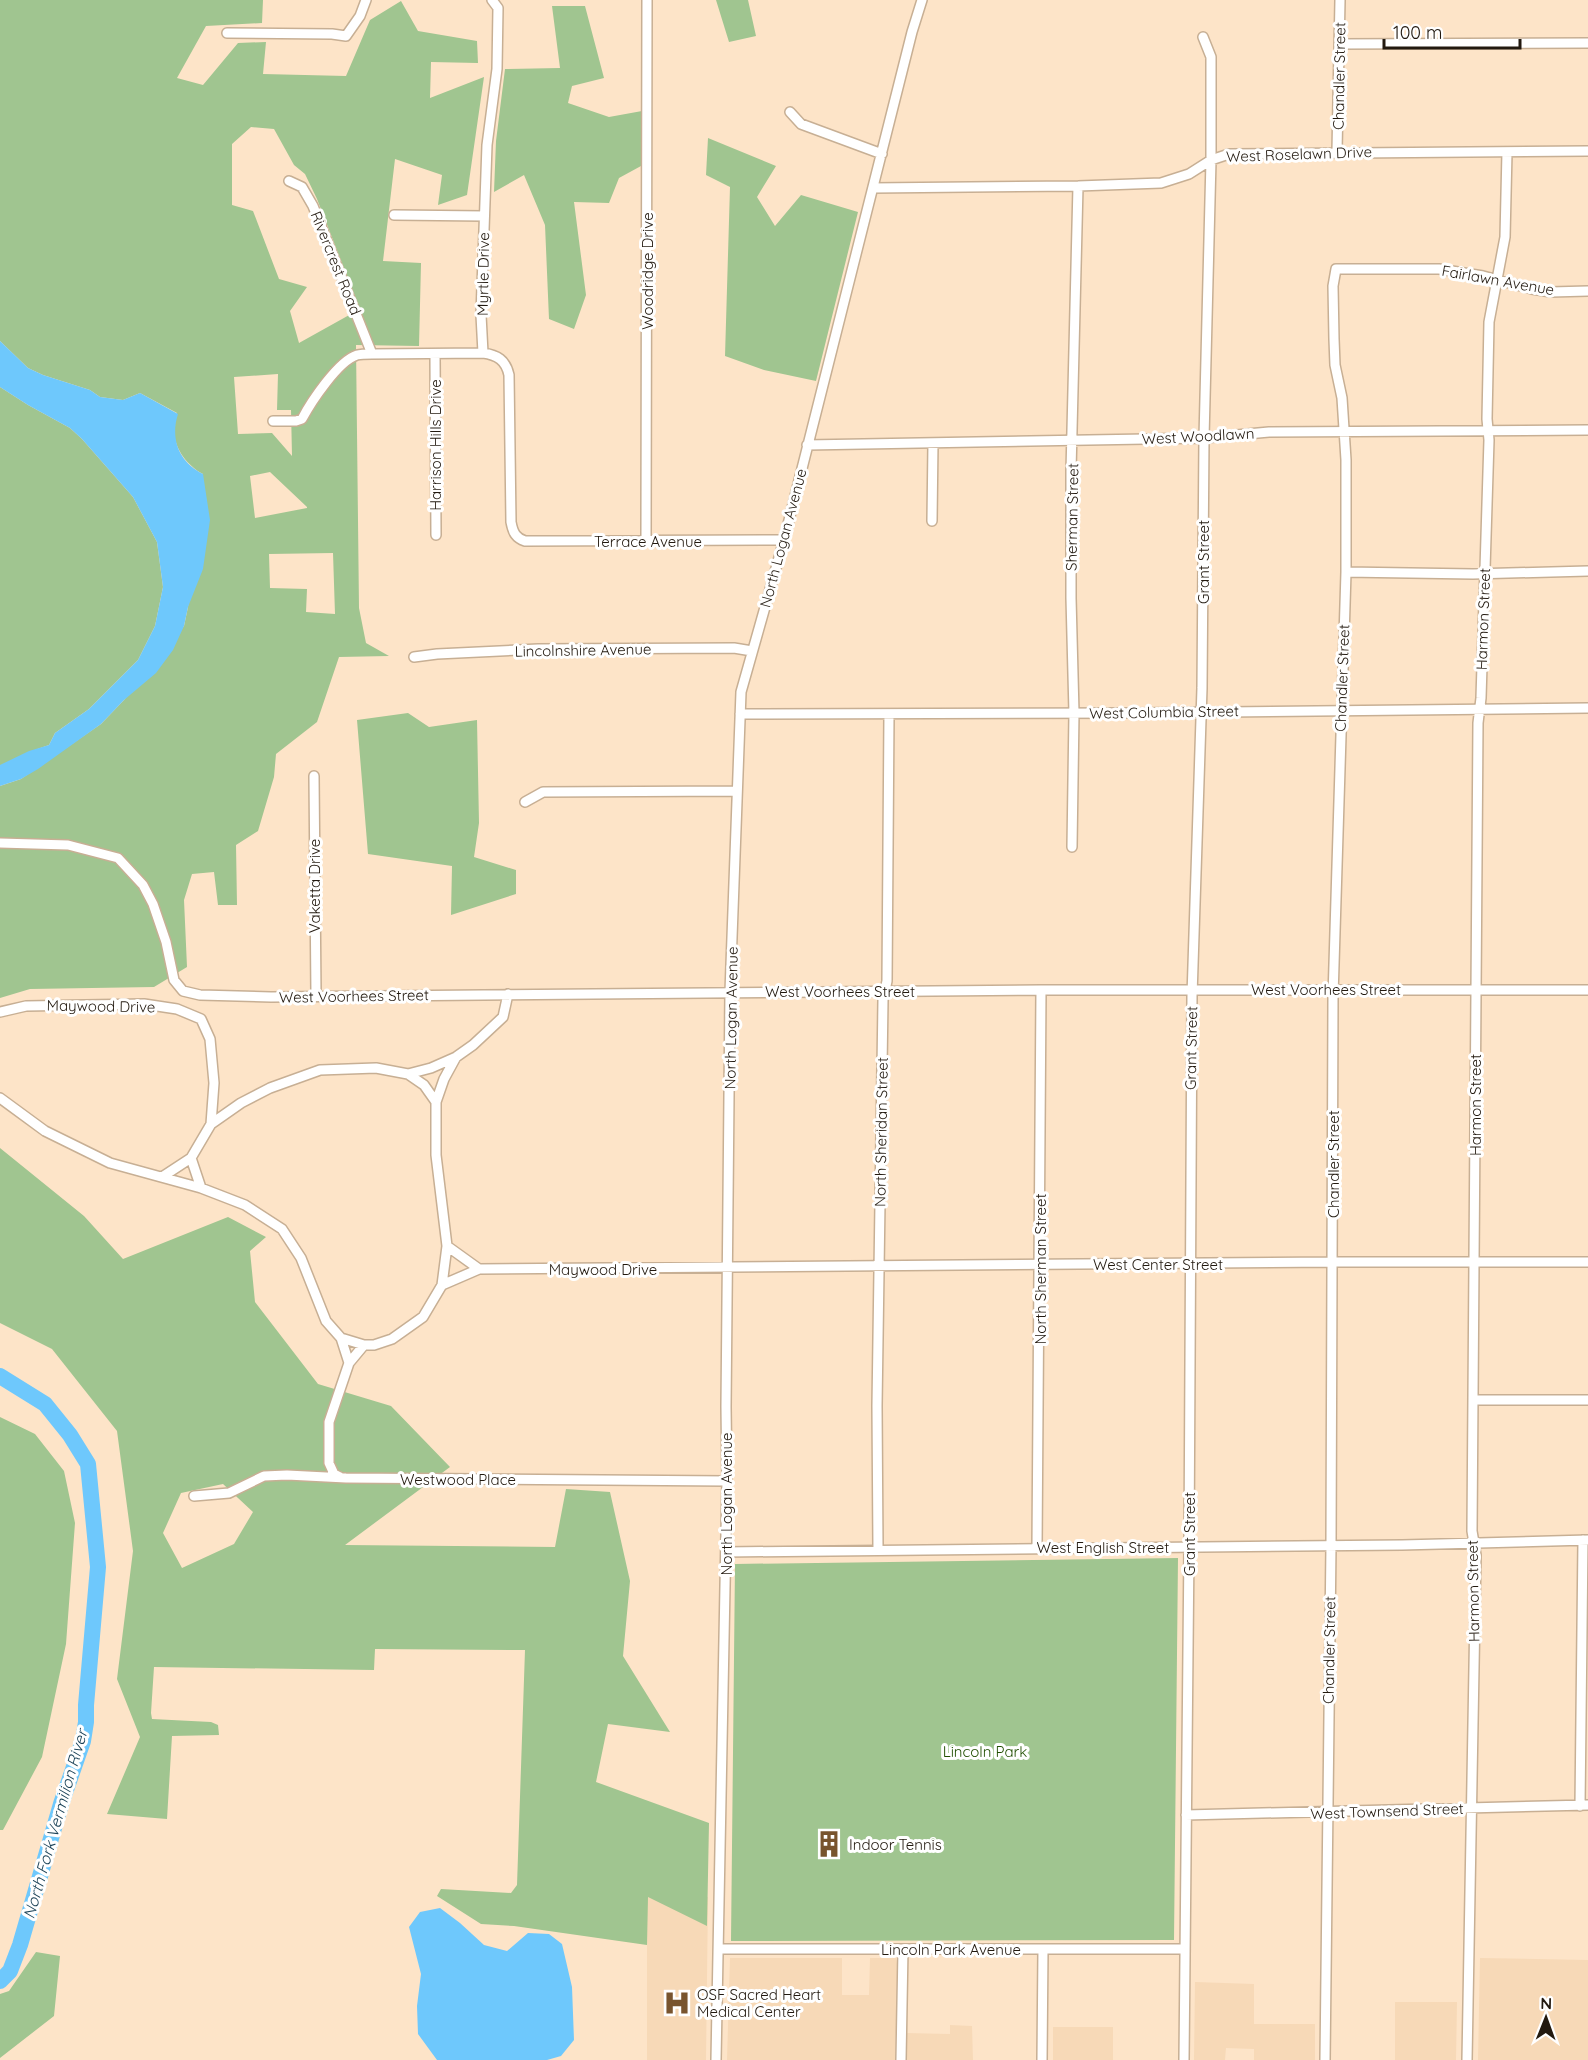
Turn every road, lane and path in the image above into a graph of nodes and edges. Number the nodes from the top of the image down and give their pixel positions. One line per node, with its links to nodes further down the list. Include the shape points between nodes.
1 (366, 0): 6 (street, via 346,36)
2 (492, 0): 20 (street, Myrtle Drive, via 498,8 497,69 487,145)
3 (647, 0): 38 (street, Woodridge Drive)
4 (922, 0): 14 (street, North Logan Avenue)
5 (1340, 0): 9 (street, Chandler Street)
6 (227, 33)
7 (1203, 37): 15 (street, Grant Street, via 1211,57)
8 (1588, 43): 9 (street)
9 (1340, 44): 12 (street, Chandler Street)
10 (790, 112): 14 (street, via 801,124)
11 (1588, 151): 13 (street, West Roselawn Drive)
12 (1337, 152): 13 (street, West Roselawn Drive); 15 (street, West Roselawn Drive, via 1229,154)
13 (1507, 152): 22 (street, Harmon Street, via 1505,237)
14 (882, 154): 18 (street, North Logan Avenue)
15 (1211, 160): 17 (street, West Roselawn Drive, via 1189,174 1161,183); 31 (street, Grant Street)
16 (289, 182): 25 (street, Rivercrest Road, via 302,187 313,206)
17 (1078, 186): 18 (street, West Roselawn Drive); 32 (street, Sherman Street)
18 (873, 188): 34 (street, North Logan Avenue)
19 (394, 215): 20 (street)
20 (484, 216): 24 (street, Myrtle Drive)
21 (1336, 269): 22 (street, Fairlawn Avenue, via 1439,269); 29 (street, Chandler Street, via 1334,339)
22 (1497, 280): 23 (street, Fairlawn Avenue, via 1542,290); 30 (street, Harmon Street, via 1489,322)
23 (1588, 291)
24 (483, 353): 26 (street); 38 (street, Terrace Avenue, via 501,358 508,369 514,533 525,541)
25 (372, 354): 26 (street); 27 (street, via 357,355 344,364 313,399 302,419)
26 (435, 355): 36 (street, Harrison Hills Drive)
27 (273, 421)
28 (1588, 430): 30 (street, West Woodlawn)
29 (1344, 431): 30 (street, West Woodlawn); 31 (street, West Woodlawn); 40 (street, Chandler Street)
30 (1488, 431): 41 (street, Harmon Street)
31 (1204, 438): 32 (street, West Woodlawn); 47 (street, Grant Street)
32 (1073, 440): 33 (street, West Woodlawn); 48 (street, Sherman Street)
33 (933, 443): 34 (street, West Woodlawn); 35 (street)
34 (807, 445): 37 (street, North Logan Avenue)
35 (932, 521)
36 (436, 535)
37 (784, 540): 38 (street, Terrace Avenue); 42 (street, North Logan Avenue)
38 (646, 542)
39 (1588, 571): 41 (street)
40 (1346, 572): 41 (street); 46 (street, Chandler Street)
41 (1484, 573): 45 (street, Harmon Street)
42 (752, 651): 43 (street, Lincolnshire Avenue, via 538,649); 49 (street, North Logan Avenue, via 741,692)
43 (414, 657)
44 (1588, 708): 45 (street, West Columbia Street)
45 (1479, 709): 46 (street, West Columbia Street); 57 (street, Harmon Street)
46 (1341, 710): 47 (street, West Columbia Street); 59 (street, Chandler Street)
47 (1201, 711): 48 (street, West Columbia Street); 56 (street, Grant Street)
48 (1074, 712): 50 (street, West Columbia Street); 55 (street, Sherman Street)
49 (740, 714): 50 (street, West Columbia Street); 52 (street, North Logan Avenue)
50 (889, 714): 61 (street, North Sheridan Street)
51 (314, 776): 64 (street, Vaketta Drive)
52 (737, 791): 53 (street, via 543,792); 62 (street, North Logan Avenue)
53 (525, 802)
54 (0, 843): 64 (street, West Voorhees Street, via 68,846 118,858 143,885 153,904 174,980 183,991 271,997)
55 (1072, 848)
56 (1192, 989): 58 (street, West Voorhees Street); 59 (street, West Voorhees Street); 78 (street, Grant Street)
57 (1476, 989): 59 (street, West Voorhees Street); 60 (street, West Voorhees Street); 76 (street, Harmon Street)
58 (1041, 990): 61 (street, West Voorhees Street); 79 (street, North Sherman Street)
59 (1334, 990): 75 (street, Chandler Street)
60 (1588, 990)
61 (885, 991): 62 (street, West Voorhees Street); 80 (street, North Sheridan Street)
62 (730, 992): 63 (street, West Voorhees Street); 81 (street, North Logan Avenue)
63 (508, 994): 64 (street, West Voorhees Street); 66 (street, Maywood Drive, via 503,1017)
64 (316, 995)
65 (0, 1012): 70 (street, Maywood Drive, via 26,1006 144,1004 177,1009 201,1019 210,1039 214,1083)
66 (456, 1057): 67 (street, Maywood Drive); 69 (street, Maywood Drive)
67 (408, 1074): 69 (street, via 424,1085); 70 (street, Maywood Drive, via 376,1068 320,1070 270,1088)
68 (0, 1098): 72 (street, via 45,1131 110,1163)
69 (436, 1102): 74 (street, Maywood Drive, via 436,1155)
70 (211, 1124): 71 (street, Maywood Drive)
71 (191, 1158): 72 (street, Maywood Drive); 73 (street)
72 (162, 1178): 73 (street)
73 (201, 1188): 84 (street, via 245,1205 282,1229 301,1258 326,1321)
74 (447, 1246): 82 (street); 83 (street, Maywood Drive)
75 (1333, 1262): 76 (street, West Center Street); 78 (street, West Center Street); 94 (street, Chandler Street)
76 (1474, 1262): 77 (street, West Center Street); 87 (street, Harmon Street)
77 (1588, 1262)
78 (1189, 1264): 79 (street, West Center Street); 95 (street, Grant Street)
79 (1040, 1266): 80 (street, West Center Street); 96 (street, North Sherman Street)
80 (880, 1267): 81 (street, West Center Street); 97 (street, North Sheridan Street)
81 (727, 1268): 82 (street, Maywood Drive); 90 (street, North Logan Avenue)
82 (479, 1269): 83 (street, Maywood Drive)
83 (442, 1285): 85 (street, Maywood Drive, via 423,1317 392,1339)
84 (341, 1338): 85 (street, Maywood Drive); 86 (street)
85 (364, 1345): 86 (street)
86 (349, 1363): 89 (street, via 329,1422 329,1463)
87 (1474, 1400): 88 (street); 93 (street, Harmon Street)
88 (1588, 1400)
89 (340, 1477): 90 (street, Westwood Place); 91 (street, Westwood Place, via 264,1476 229,1493)
90 (727, 1481): 98 (street, North Logan Avenue)
91 (194, 1496)
92 (1586, 1540): 93 (street, West English Street); 99 (street)
93 (1474, 1543): 94 (street, West English Street); 100 (street, Harmon Street)
94 (1331, 1545): 95 (street, West English Street); 101 (street, Chandler Street)
95 (1189, 1547): 96 (street, West English Street); 102 (street, Grant Street)
96 (1037, 1548): 97 (street, West English Street)
97 (878, 1550): 98 (street, West English Street)
98 (726, 1552): 103 (street, North Logan Avenue)
99 (1584, 1805): 100 (street, West Townsend Street)
100 (1471, 1808): 101 (street, West Townsend Street); 112 (street, Harmon Street)
101 (1328, 1812): 102 (street, West Townsend Street); 111 (street, Chandler Street)
102 (1186, 1815): 106 (street, Grant Street)
103 (718, 1949): 104 (street, Lincoln Park Avenue); 107 (street, North Logan Avenue)
104 (903, 1949): 105 (street, Lincoln Park Avenue); 108 (street)
105 (1043, 1949): 106 (street, Lincoln Park Avenue); 109 (street)
106 (1184, 1949): 110 (street, Grant Street)
107 (716, 2060)
108 (901, 2060)
109 (1042, 2060)
110 (1184, 2060)
111 (1325, 2060)
112 (1467, 2060)

